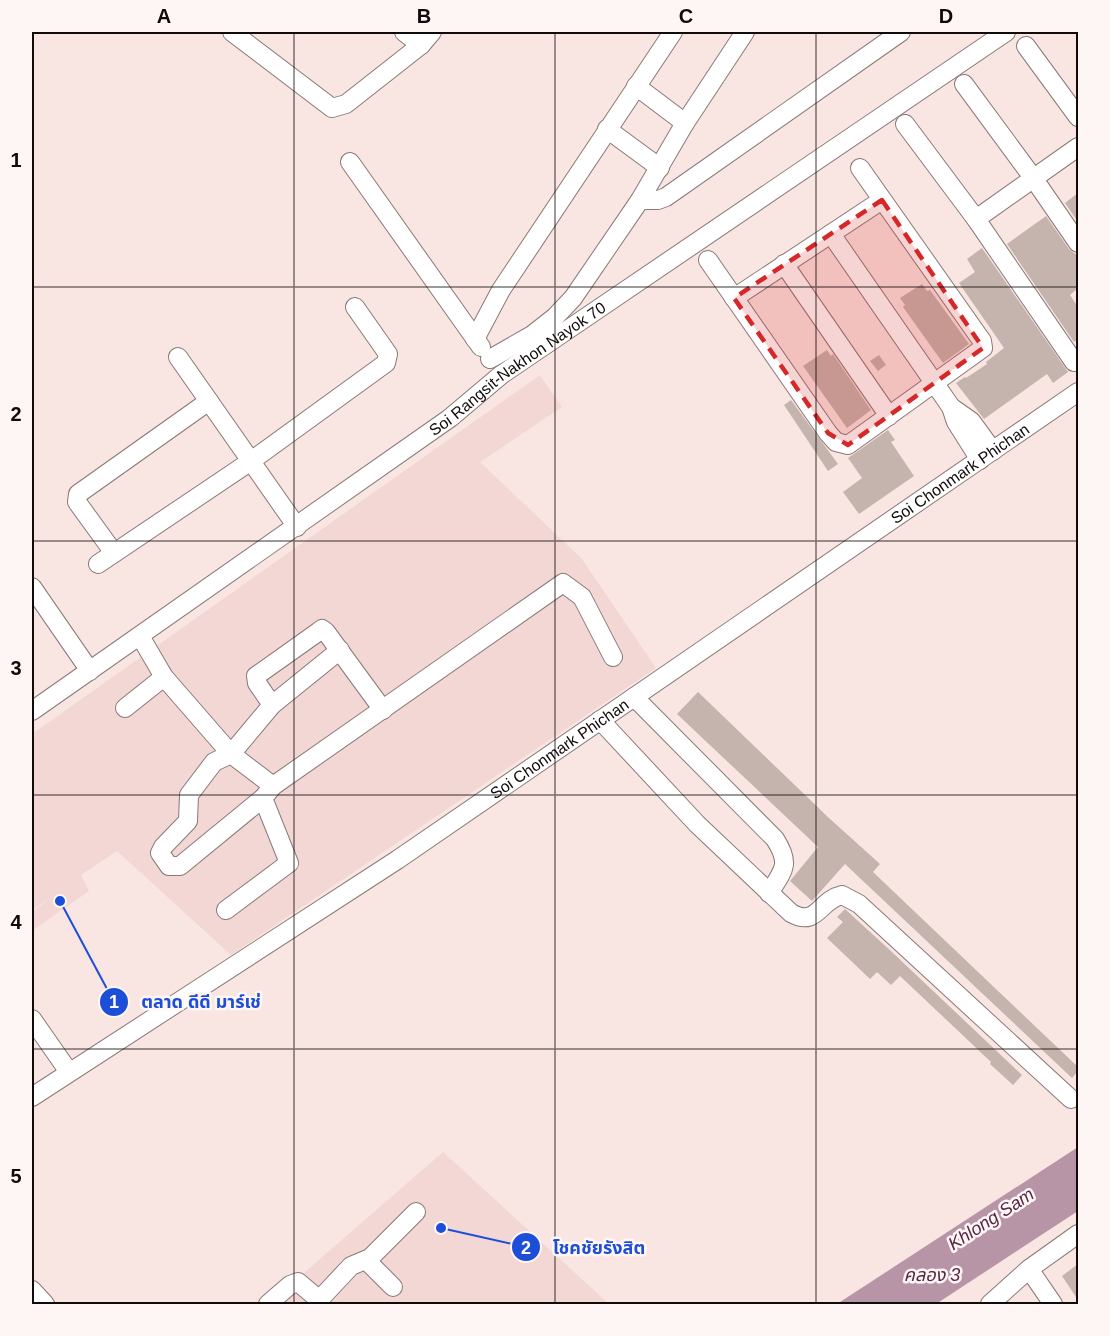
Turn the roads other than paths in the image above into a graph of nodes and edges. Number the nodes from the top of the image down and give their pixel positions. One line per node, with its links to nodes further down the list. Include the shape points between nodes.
1 (232, 32): 7 (street, via 332,108 346,104)
2 (404, 32): 7 (street)
3 (673, 32): 10 (street)
4 (745, 32): 12 (street)
5 (900, 32): 20 (street, via 666,197)
6 (1006, 32): 33 (street, Soi Rangsit-Nakhon Nayok 70)
7 (427, 38)
8 (1026, 46): 11 (street)
9 (964, 84): 19 (street)
10 (636, 86): 12 (street); 14 (street)
11 (1078, 117)
12 (685, 123): 17 (street)
13 (905, 124): 22 (street)
14 (607, 129): 17 (street); 29 (street, via 501,290)
15 (1078, 147): 19 (street)
16 (350, 162): 29 (street)
17 (660, 168): 20 (street)
18 (860, 168): 21 (street)
19 (1034, 179): 22 (street); 24 (street)
20 (640, 200): 31 (street, via 573,298 532,335)
21 (882, 200): 23 (street); 34 (street, via 982,341 983,348)
22 (976, 219): 32 (street)
23 (831, 234): 26 (street); 34 (street)
24 (1078, 243)
25 (708, 260): 27 (street)
26 (784, 264): 27 (street); 37 (street)
27 (734, 298): 37 (street, via 836,442 848,445)
28 (355, 307): 39 (street, via 388,354 386,363)
29 (475, 339): 31 (street)
30 (178, 357): 36 (street)
31 (490, 359): 33 (street)
32 (1074, 362)
33 (501, 375): 40 (street, Soi Rangsit-Nakhon Nayok 70, via 450,418)
34 (935, 383): 37 (street); 38 (street, via 956,422)
35 (1078, 392): 38 (street, Soi Chonmark Phichan)
36 (209, 401): 39 (street); 41 (street, via 78,494 77,502)
37 (889, 416)
38 (986, 456): 49 (street, Soi Chonmark Phichan)
39 (251, 461): 40 (street); 41 (street)
40 (297, 527): 44 (street, Soi Rangsit-Nakhon Nayok 70)
41 (114, 553): 42 (street)
42 (98, 564)
43 (32, 587): 47 (street)
44 (140, 636): 47 (street, Soi Rangsit-Nakhon Nayok 70); 48 (street)
45 (340, 650): 50 (street); 50 (street, via 321,629 256,676); 52 (street)
46 (613, 657): 52 (street, via 582,597 563,583)
47 (90, 671): 53 (street, Soi Rangsit-Nakhon Nayok 70)
48 (164, 677): 51 (street); 55 (street)
49 (634, 697): 54 (street, Soi Chonmark Phichan); 57 (street, via 776,839 784,853 784,869)
50 (272, 705): 55 (street)
51 (125, 708)
52 (383, 710): 56 (street)
53 (32, 711)
54 (600, 720): 57 (street, via 697,824); 60 (street, Soi Chonmark Phichan, via 397,860)
55 (231, 754): 56 (street); 56 (street, via 214,762 189,795 188,821 160,853 169,866 180,866)
56 (268, 792): 58 (street, via 289,863)
57 (770, 893): 62 (street, via 800,918 817,913 832,897 842,895 859,904)
58 (226, 910)
59 (35, 1031): 60 (street)
60 (69, 1072): 61 (street, Soi Chonmark Phichan)
61 (32, 1097)
62 (1071, 1099)
63 (416, 1212): 65 (street)
64 (1078, 1234): 66 (street)
65 (366, 1260): 67 (street); 70 (street, via 351,1266 319,1299 298,1282)
66 (1029, 1269): 71 (street); 72 (street)
67 (393, 1287)
68 (32, 1290): 69 (street)
69 (45, 1305)
70 (268, 1305)
71 (990, 1305)
72 (1053, 1305)

